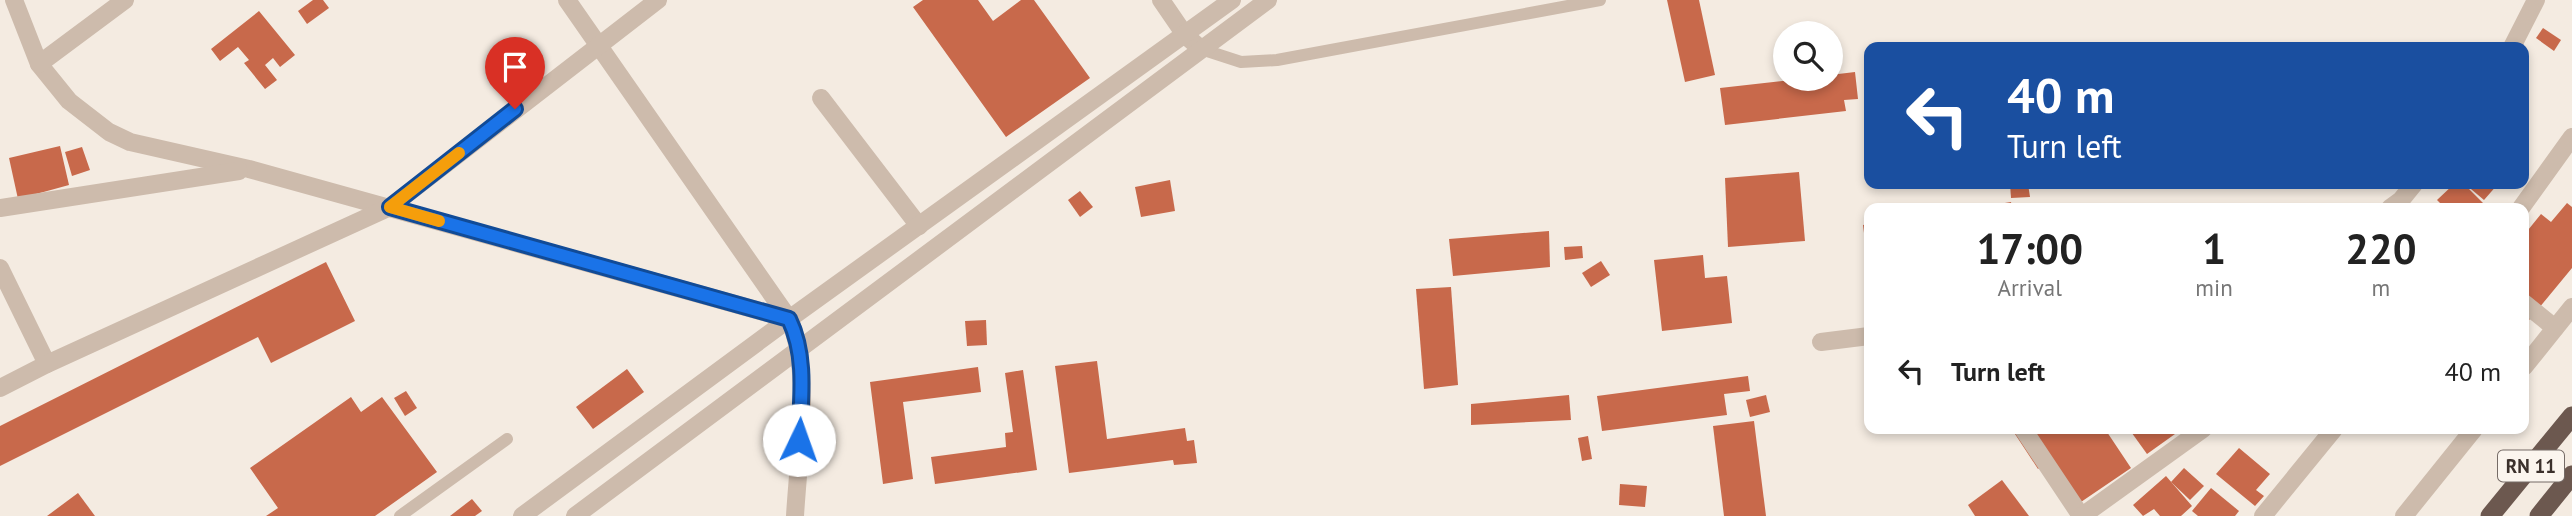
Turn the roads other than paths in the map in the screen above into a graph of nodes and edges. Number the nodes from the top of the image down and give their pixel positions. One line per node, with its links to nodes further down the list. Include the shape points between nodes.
1 (14, 0): 14 (street)
2 (125, 0): 14 (street)
3 (567, 0): 12 (street)
4 (658, 0): 12 (street)
5 (1161, 0): 10 (street)
6 (1232, 0): 10 (street)
7 (1268, 0): 13 (street)
8 (1600, 0): 13 (lane, via 1277,60 1241,62)
9 (2536, 0): 11 (street)
10 (1185, 35): 13 (street); 23 (street)
11 (2515, 42)
12 (599, 44): 21 (street); 27 (street)
13 (1201, 49): 31 (street)
14 (39, 64): 17 (street, via 69,101 109,132 130,142)
15 (821, 98): 23 (street)
16 (2572, 137): 20 (street)
17 (249, 169): 21 (street); 22 (street)
18 (2410, 189): 19 (street)
19 (2397, 203)
20 (2525, 203)
21 (390, 207): 27 (street); 33 (street)
22 (0, 208)
23 (919, 226): 27 (street)
24 (0, 268): 33 (street)
25 (2529, 307): 28 (street)
26 (2572, 307): 28 (street)
27 (789, 319): 31 (street); 43 (street)
28 (2555, 328): 32 (street)
29 (1864, 337): 30 (street)
30 (1821, 342)
31 (799, 349): 44 (street); 45 (street)
32 (2529, 361)
33 (47, 364): 34 (street)
34 (0, 388)
35 (2572, 416): 49 (highway, RN 11)
36 (2025, 434): 46 (street)
37 (2196, 434): 46 (street)
38 (2330, 434): 47 (street)
39 (2470, 434): 48 (street)
40 (507, 439): 42 (lane)
41 (2572, 475): 50 (highway, RN 11)
42 (400, 516)
43 (522, 516)
44 (575, 516)
45 (795, 516)
46 (2081, 516)
47 (2263, 516)
48 (2404, 516)
49 (2490, 516)
50 (2539, 516)

